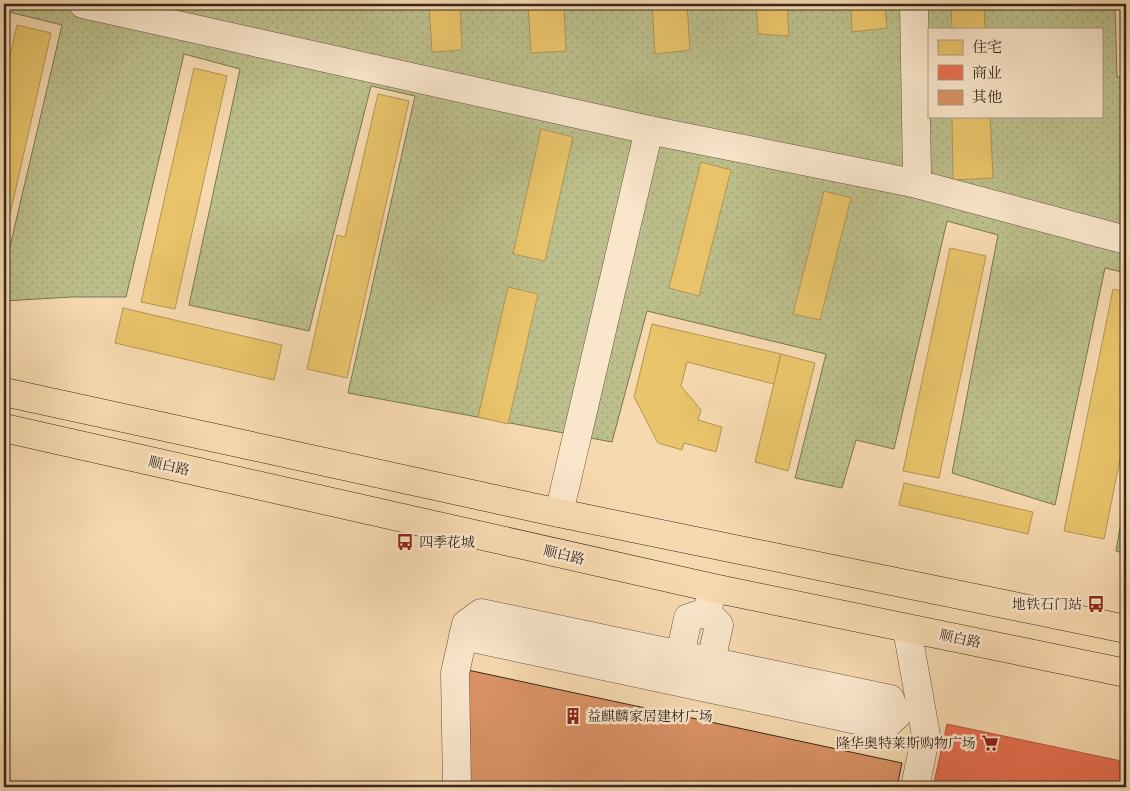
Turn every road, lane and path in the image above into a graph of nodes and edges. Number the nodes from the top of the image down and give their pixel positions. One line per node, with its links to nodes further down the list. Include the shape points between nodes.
1 (83, 4): 3 (street)
2 (914, 4): 4 (street, via 917,175)
3 (649, 130): 4 (street); 8 (street)
4 (913, 184): 5 (street)
5 (1126, 240)
6 (4, 392): 8 (main road)
7 (4, 428): 9 (main road, 顺白路)
8 (559, 512): 11 (main road)
9 (710, 600): 10 (main road, 顺白路); 13 (street, via 688,618); 14 (street, via 719,625)
10 (907, 629): 15 (main road, 顺白路); 17 (street, via 926,735)
11 (1126, 629)
12 (463, 636): 13 (street, via 466,624 481,613); 14 (street, via 885,726 897,715 890,699); 16 (street, via 455,673)
13 (680, 655): 14 (street)
14 (711, 661)
15 (1126, 673)
16 (457, 787)
17 (915, 787)

